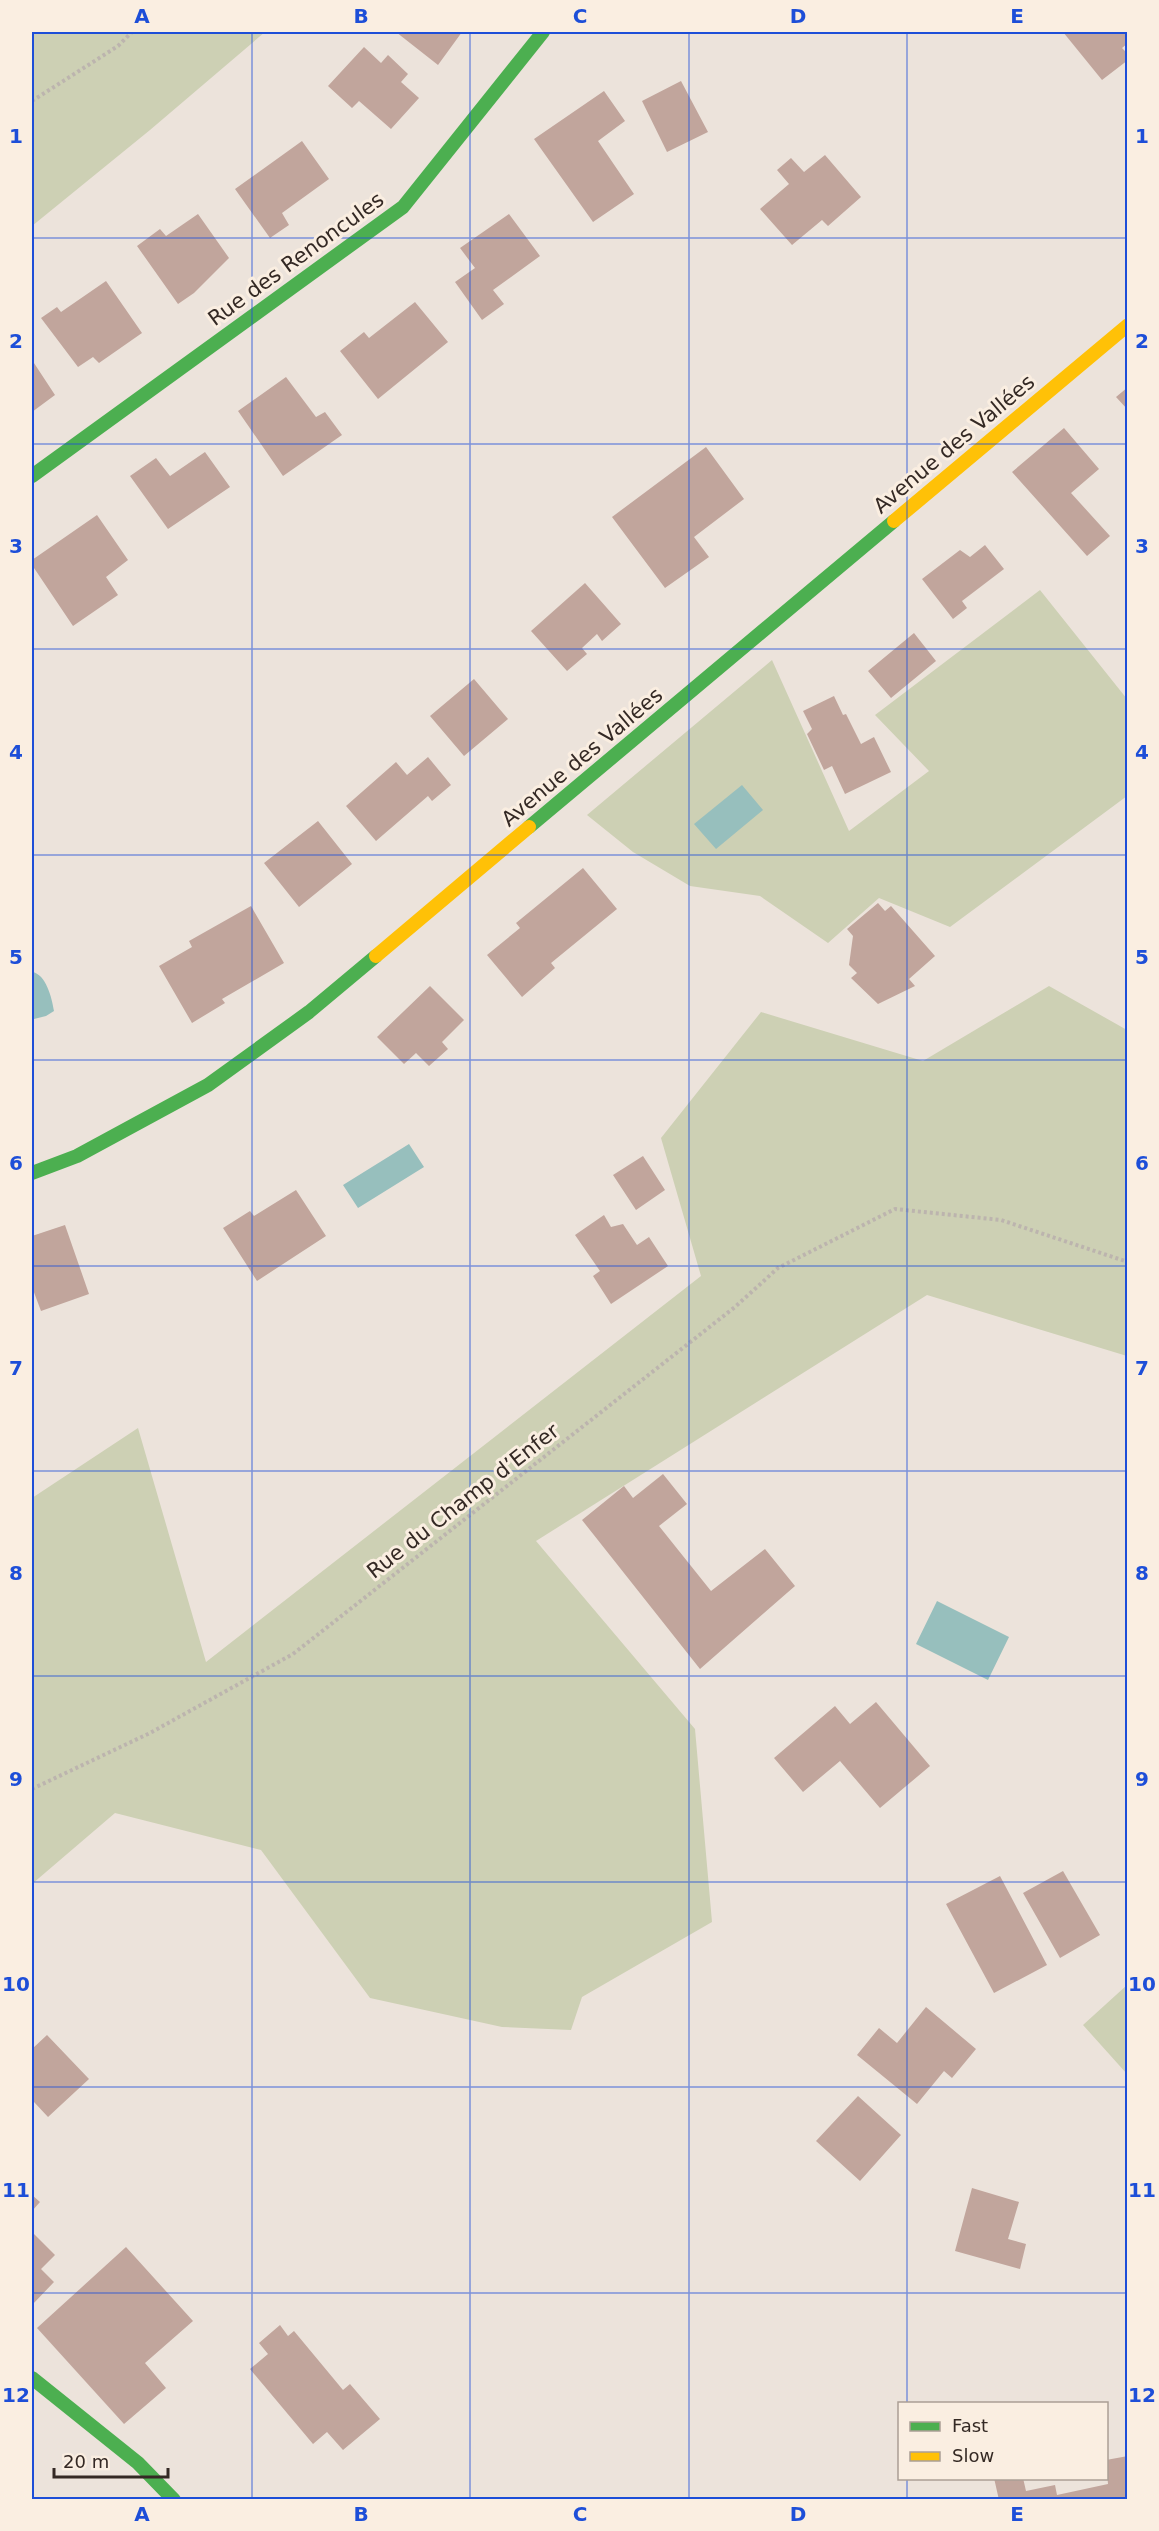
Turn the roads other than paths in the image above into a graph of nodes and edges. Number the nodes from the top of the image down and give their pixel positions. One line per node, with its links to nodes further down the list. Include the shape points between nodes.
1 (543, 32): 3 (street, Rue des Renoncules, via 403,207)
2 (1128, 325): 4 (street, Avenue des Vallées, via 309,1012 208,1085 77,1156)
3 (32, 476)
4 (32, 1173)
5 (32, 2378): 6 (street, via 138,2463)
6 (174, 2499)

